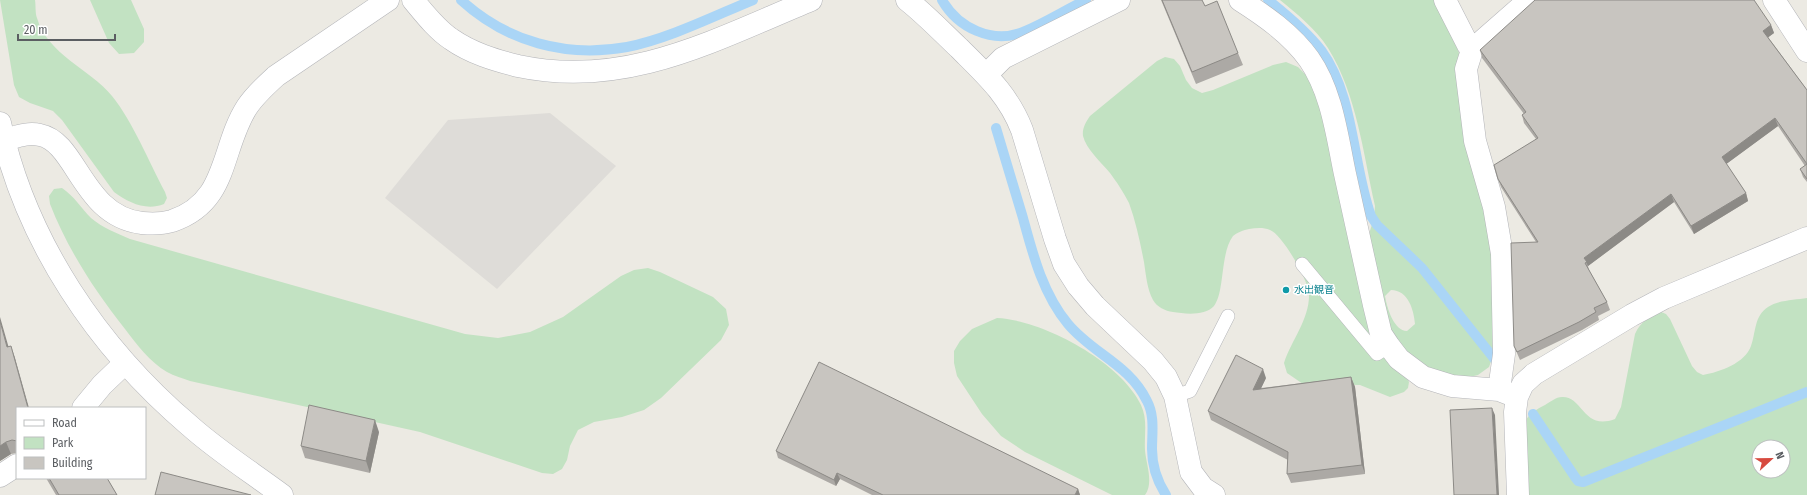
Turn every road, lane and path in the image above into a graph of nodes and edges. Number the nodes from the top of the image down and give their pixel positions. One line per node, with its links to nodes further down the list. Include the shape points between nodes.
1 (388, 0): 13 (street, via 276,76 260,90 237,127 214,190 202,204 187,215 170,222 134,222 117,215 102,205 52,140 40,135)
2 (413, 0): 3 (street, via 450,38 475,54 504,63 562,72 627,68 677,55)
3 (811, 0)
4 (907, 0): 12 (street)
5 (1119, 0): 12 (street, via 1003,58)
6 (1240, 0): 17 (street, via 1287,34 1309,59 1323,86 1333,118 1374,305 1382,334)
7 (1445, 0): 10 (street)
8 (1529, 0): 10 (street)
9 (1774, 0): 11 (street)
10 (1472, 50): 19 (street, via 1466,69 1472,125 1478,157 1494,207 1502,254 1504,354)
11 (1807, 51)
12 (986, 75): 20 (street, via 1007,99 1018,119 1064,264 1095,306 1153,361 1166,377)
13 (2, 132): 18 (street, via 17,182 60,274 88,316)
14 (1807, 238): 19 (street, via 1681,290 1643,309 1534,374)
15 (1302, 264): 17 (lane, via 1378,354)
16 (1228, 316): 20 (lane, via 1190,391)
17 (1389, 346): 19 (street, via 1399,359 1423,377 1452,386)
18 (125, 363): 21 (street); 24 (street, via 153,394 191,427)
19 (1508, 394): 26 (street, via 1515,412)
20 (1175, 396): 25 (street, via 1191,472 1203,488)
21 (84, 407)
22 (16, 466): 23 (street)
23 (0, 476)
24 (282, 495)
25 (1214, 495)
26 (1518, 495)

